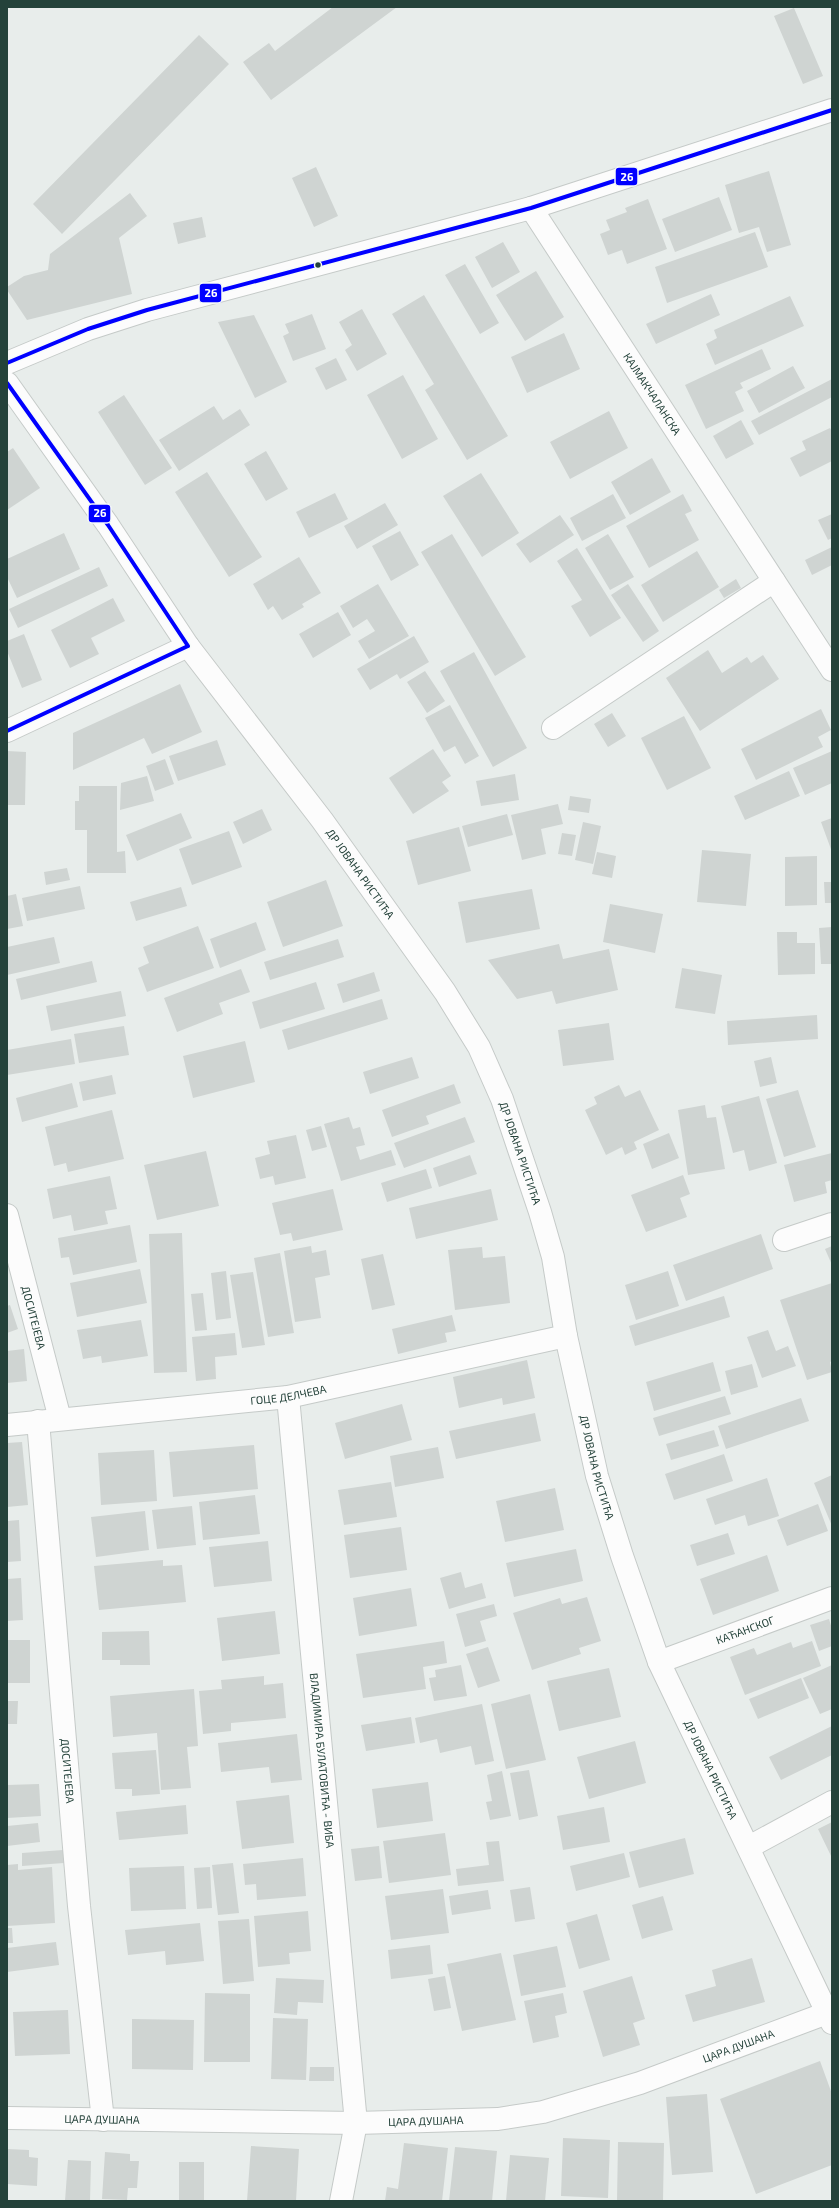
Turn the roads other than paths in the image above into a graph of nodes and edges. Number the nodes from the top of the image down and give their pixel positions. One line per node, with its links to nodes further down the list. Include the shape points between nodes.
1 (832, 110): 2 (street)
2 (531, 208): 3 (street, via 147,310 88,329); 5 (street, КАЈМАКЧАЛАНСКА)
3 (7, 363)
4 (7, 383): 6 (street, ДР ЈОВАНА РИСТИЋА, via 108,525)
5 (774, 580): 7 (street, КАЈМАКЧАЛАНСКА); 8 (street)
6 (188, 646): 9 (street); 13 (street, ДР ЈОВАНА РИСТИЋА, via 322,820 445,992 479,1047 502,1099 540,1212 553,1257)
7 (832, 670)
8 (553, 728)
9 (7, 731)
10 (7, 1215): 15 (street, ДОСИТЕЈЕВА)
11 (832, 1224): 12 (street)
12 (784, 1240)
13 (566, 1336): 14 (street, ГОЦЕ ДЕЛЧЕВА); 19 (street, ДР ЈОВАНА РИСТИЋА, via 597,1476)
14 (288, 1397): 15 (street, ГОЦЕ ДЕЛЧЕВА); 25 (street, ВЛАДИМИРА БУЛАТОВИЋА - ВИБА)
15 (60, 1419): 16 (street, ГОЦЕ ДЕЛЧЕВА)
16 (38, 1422): 17 (street, ГОЦЕ ДЕЛЧЕВА); 24 (street, ДОСИТЕЈЕВА, via 78,1906)
17 (7, 1425)
18 (832, 1598): 19 (street, КАЋАНСКОГ)
19 (659, 1662): 21 (street, ДР ЈОВАНА РИСТИЋА)
20 (832, 1802): 21 (street)
21 (749, 1847): 22 (street, ДР ЈОВАНА РИСТИЋА)
22 (829, 2018): 25 (street, ЦАРА ДУШАНА, via 640,2083 542,2112 498,2119)
23 (7, 2118): 24 (street, ЦАРА ДУШАНА)
24 (103, 2120): 25 (street, ЦАРА ДУШАНА)
25 (356, 2123): 26 (street, ВЛАДИМИРА БУЛАТОВИЋА - ВИБА)
26 (341, 2201)

